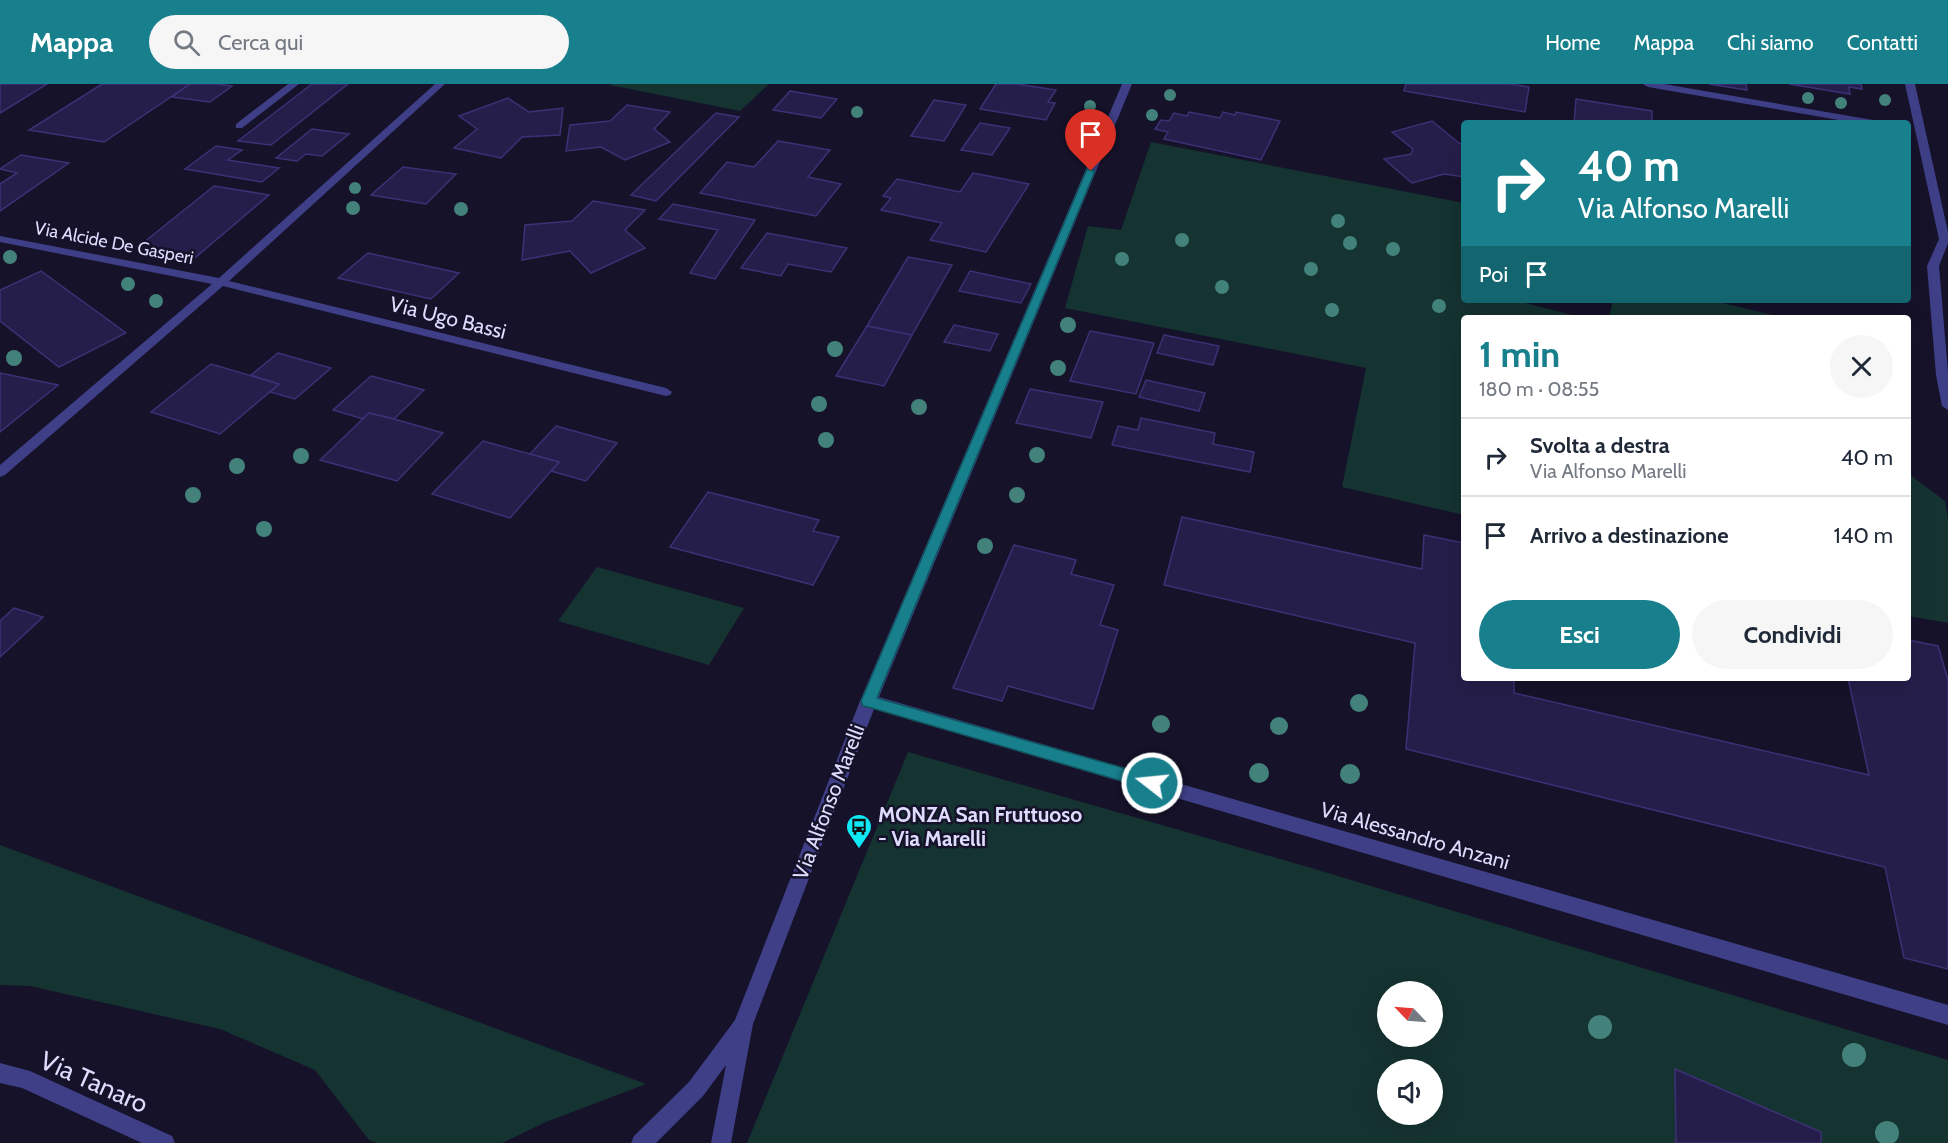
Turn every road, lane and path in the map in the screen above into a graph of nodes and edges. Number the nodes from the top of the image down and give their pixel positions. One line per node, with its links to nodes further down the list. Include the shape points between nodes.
1 (294, 84): 7 (street)
2 (440, 84): 11 (street)
3 (1127, 84): 15 (street, Via Alfonso Marelli)
4 (1648, 84): 6 (street)
5 (1910, 84): 8 (street)
6 (1856, 120)
7 (239, 126)
8 (1913, 130): 10 (street)
9 (0, 239): 11 (street, Via Alcide De Gasperi)
10 (1946, 240): 13 (street, via 1933,266)
11 (221, 282): 12 (street, Via Ugo Bassi); 14 (street)
12 (666, 392)
13 (1948, 406)
14 (0, 471)
15 (868, 701): 16 (street, Via Alessandro Anzani); 17 (street, Via Alfonso Marelli)
16 (1948, 1015)
17 (743, 1024): 20 (street, Via Alfonso Marelli, via 696,1089); 21 (street, Via Alfonso Marelli)
18 (0, 1073): 19 (street, Via Tanaro, via 23,1078)
19 (165, 1143)
20 (641, 1143)
21 (721, 1143)

